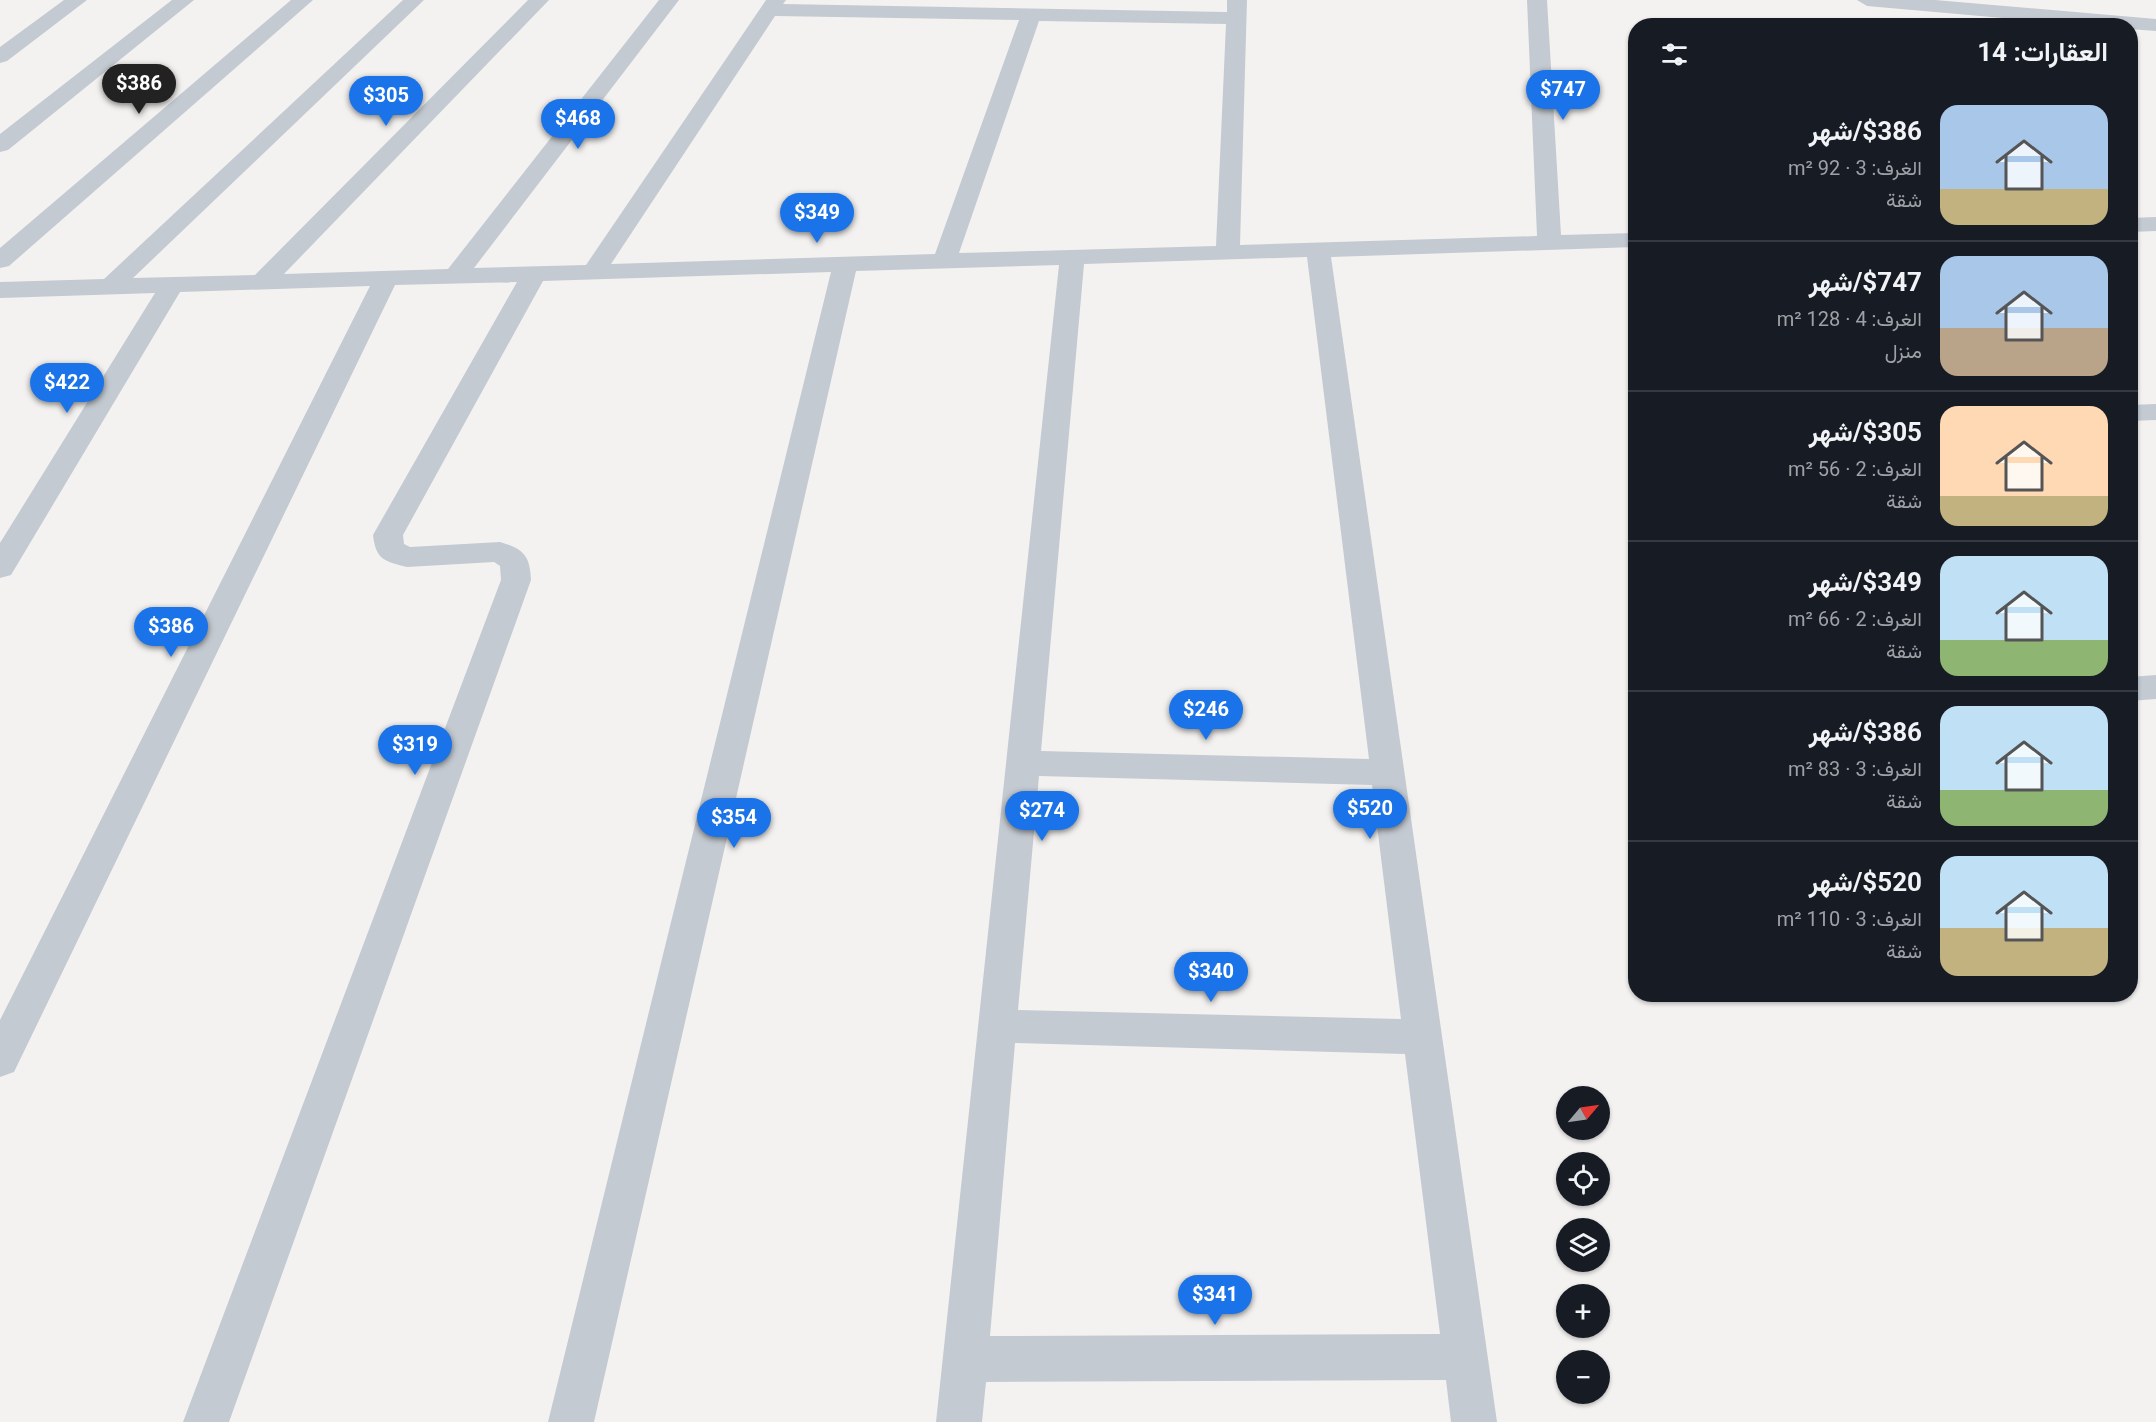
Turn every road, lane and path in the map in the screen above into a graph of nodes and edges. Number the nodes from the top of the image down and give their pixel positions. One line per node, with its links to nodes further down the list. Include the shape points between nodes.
1 (77, 0): 15 (street)
2 (184, 0): 16 (street)
3 (303, 0): 24 (street)
4 (414, 0): 33 (street)
5 (539, 0): 31 (street)
6 (669, 0): 29 (street)
7 (1537, 0): 20 (street)
8 (1867, 0): 12 (street)
9 (773, 5): 11 (street); 27 (street)
10 (1237, 9): 11 (street); 22 (street)
11 (1031, 14): 25 (street)
12 (2075, 18)
13 (2138, 23): 14 (street)
14 (2156, 25)
15 (0, 57)
16 (0, 146)
17 (2156, 224): 18 (street)
18 (2138, 225)
19 (1628, 240): 20 (street)
20 (1549, 243): 21 (street)
21 (1318, 250): 22 (street); 41 (street)
22 (1228, 253): 23 (street)
23 (1072, 258): 25 (street); 40 (street)
24 (0, 261)
25 (944, 262): 26 (street)
26 (845, 265): 27 (street); 48 (street)
27 (593, 272): 28 (street)
28 (534, 274): 29 (street); 47 (street, via 388,535 390,550 407,557 500,552 515,562 516,580)
29 (455, 276): 30 (street)
30 (386, 278): 31 (street); 44 (street)
31 (262, 282): 32 (street)
32 (172, 285): 33 (street); 37 (street)
33 (110, 287): 34 (street)
34 (3, 294)
35 (2156, 412): 36 (street)
36 (2138, 413)
37 (0, 568)
38 (2156, 687): 39 (street)
39 (2138, 688)
40 (1023, 763): 41 (street); 42 (street)
41 (1387, 772): 43 (street)
42 (999, 1026): 43 (street); 46 (street)
43 (1423, 1037): 45 (street)
44 (0, 1060)
45 (1465, 1357): 46 (street); 50 (street)
46 (965, 1359): 49 (street)
47 (206, 1422)
48 (571, 1422)
49 (959, 1422)
50 (1474, 1422)

